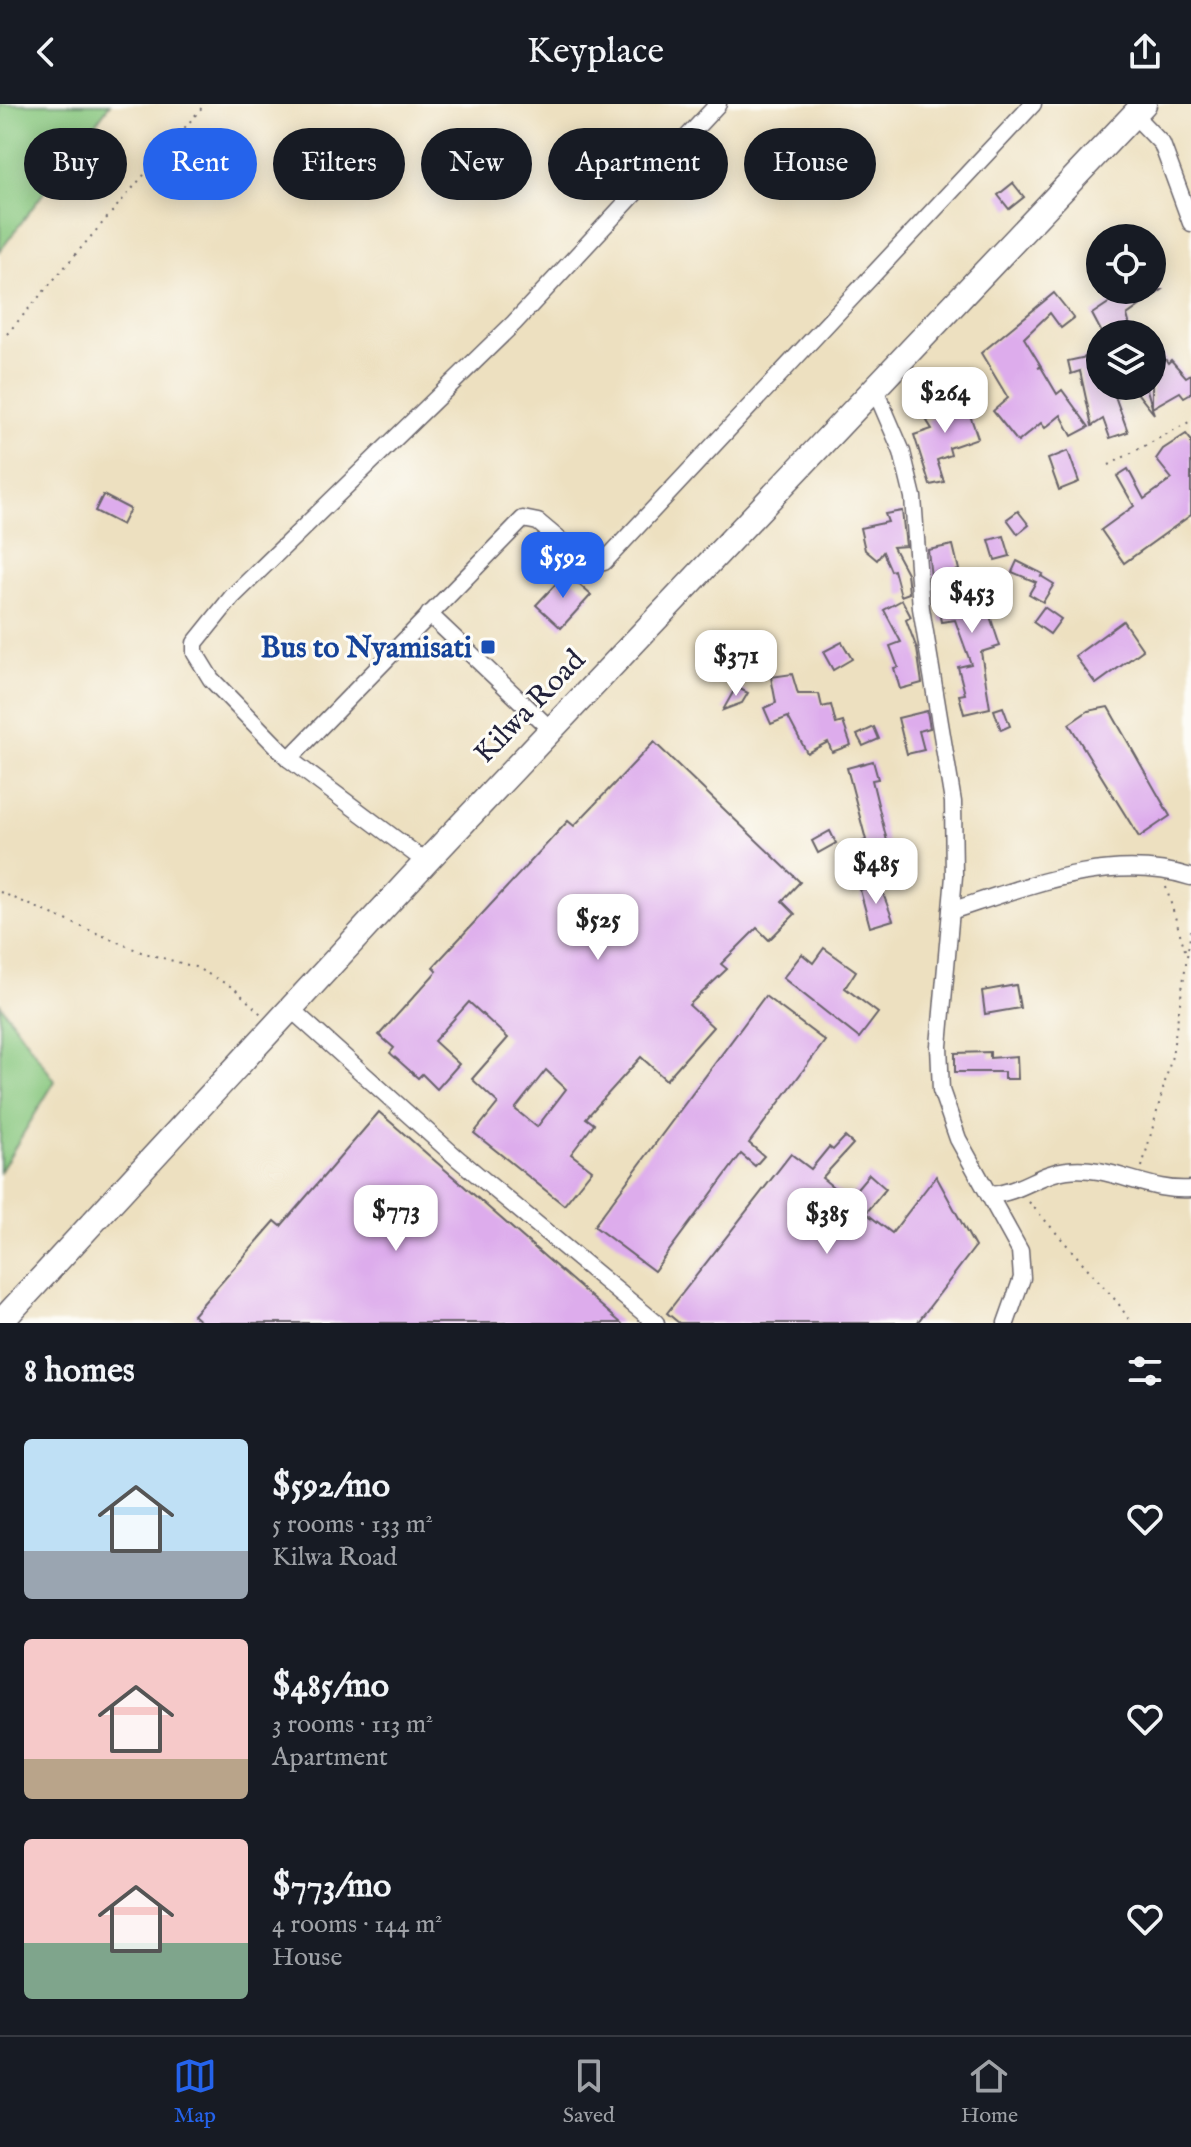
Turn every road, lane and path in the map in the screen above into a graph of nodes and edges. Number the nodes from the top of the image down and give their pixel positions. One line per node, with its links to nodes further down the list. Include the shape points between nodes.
1 (205, 104): 6 (path)
2 (718, 104): 12 (street, via 514,323 202,632 195,643 201,665)
3 (1033, 104): 10 (street, via 604,562 588,564 538,522 523,519)
4 (1139, 110): 5 (street, via 1162,144); 7 (highway, Kilwa Road)
5 (1191, 223)
6 (7, 334)
7 (874, 387): 11 (highway, Kilwa Road); 17 (street, via 902,452 913,497 921,608 953,802)
8 (1191, 421): 9 (path)
9 (1109, 465)
10 (429, 614): 11 (street); 12 (street)
11 (551, 730): 13 (highway, Kilwa Road)
12 (289, 759): 13 (street)
13 (426, 862): 20 (highway, Kilwa Road)
14 (1159, 867): 15 (street); 17 (street, via 1088,872); 19 (path)
15 (1191, 877)
16 (0, 892): 20 (path, via 141,952 195,967)
17 (951, 911): 24 (street, via 938,1057 941,1090 958,1139)
18 (1191, 930): 19 (path)
19 (1186, 953): 21 (path, via 1172,1056)
20 (283, 1018): 25 (highway, Kilwa Road); 26 (street)
21 (1137, 1181): 22 (street); 23 (street, via 1067,1170)
22 (1191, 1189)
23 (1019, 1190): 24 (street); 28 (path)
24 (989, 1195): 27 (street, via 1023,1264 1019,1293)
25 (0, 1323)
26 (656, 1323)
27 (1006, 1323)
28 (1131, 1323)

